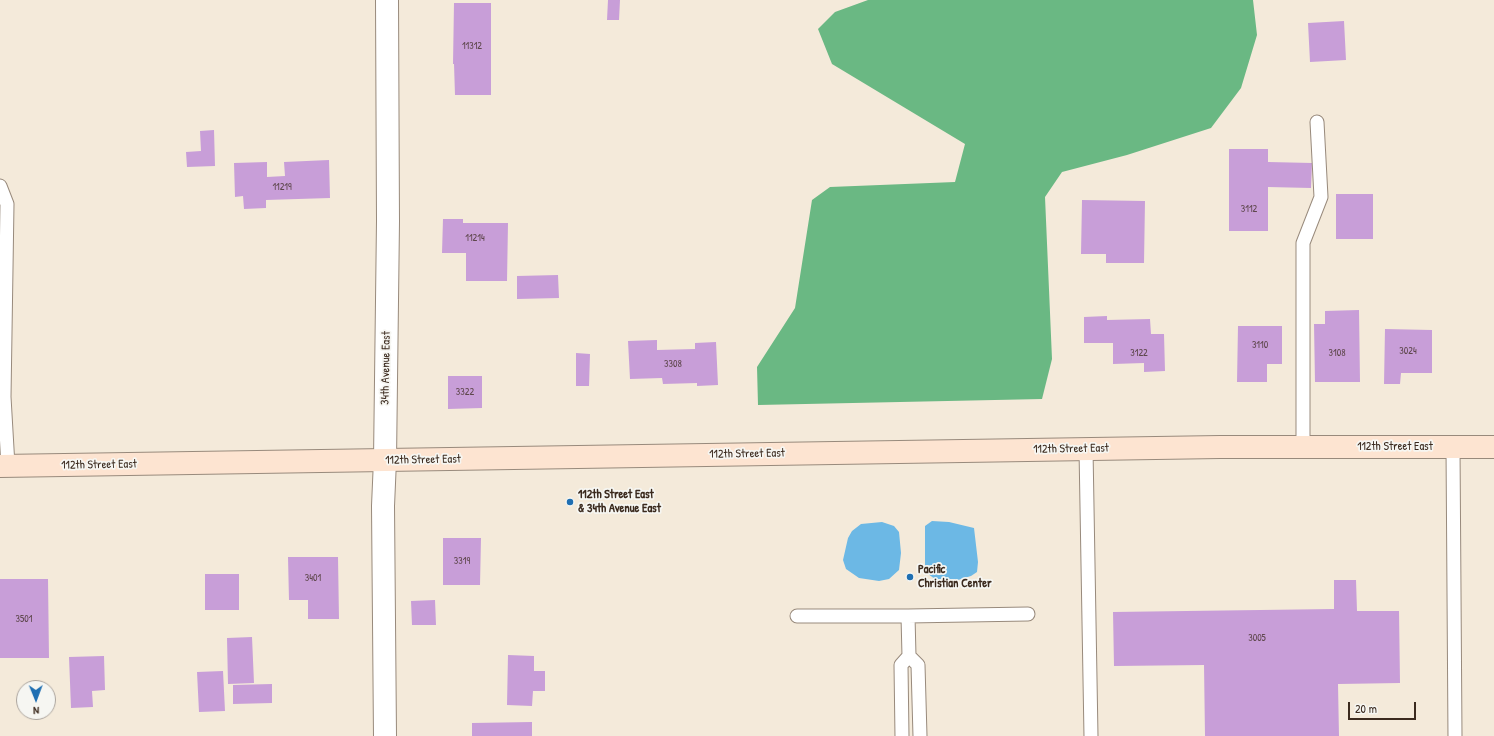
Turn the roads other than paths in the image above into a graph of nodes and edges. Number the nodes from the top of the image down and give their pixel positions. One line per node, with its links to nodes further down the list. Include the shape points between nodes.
1 (387, 0): 9 (street, 34th Avenue East)
2 (1317, 122): 5 (lane, via 1321,197 1303,242)
3 (0, 186): 4 (lane, via 7,204)
4 (2, 397): 10 (lane)
5 (1303, 447): 6 (main road, 112th Street East); 8 (main road, 112th Street East)
6 (1453, 447): 7 (main road, 112th Street East); 19 (lane)
7 (1494, 447)
8 (1086, 449): 9 (main road, 112th Street East); 18 (lane)
9 (385, 460): 10 (main road, 112th Street East); 15 (street, 34th Avenue East)
10 (4, 466)
11 (1028, 614): 13 (lane)
12 (797, 616): 13 (lane)
13 (908, 616): 14 (lane)
14 (909, 656): 16 (lane, via 901,665); 17 (lane, via 918,665)
15 (385, 736)
16 (902, 736)
17 (920, 736)
18 (1091, 736)
19 (1455, 736)

